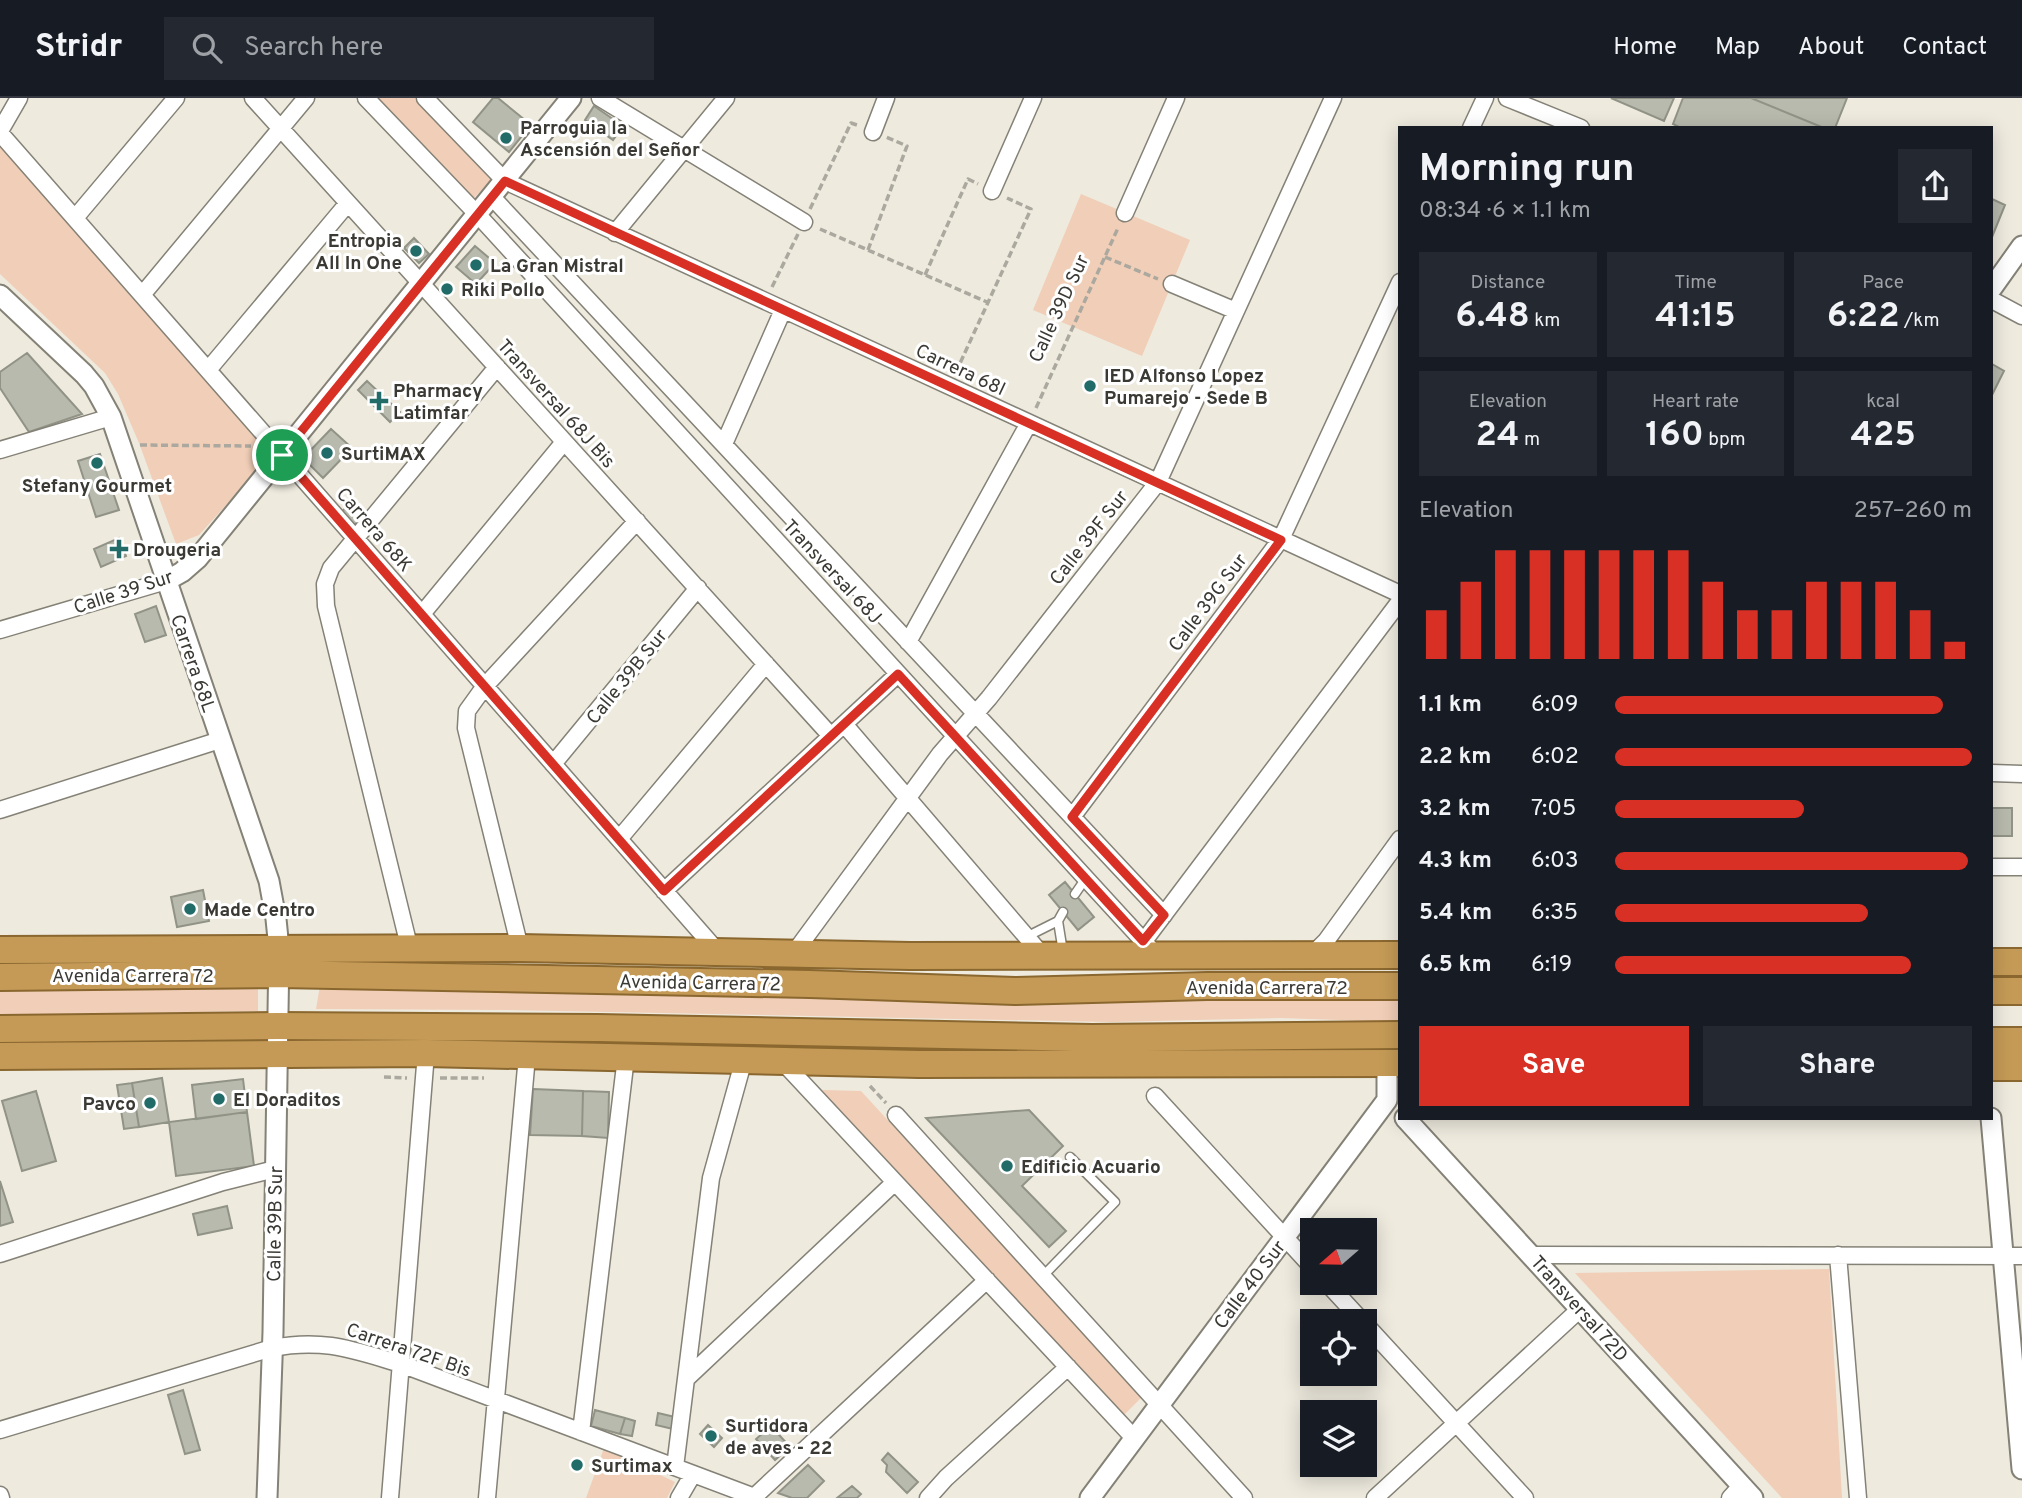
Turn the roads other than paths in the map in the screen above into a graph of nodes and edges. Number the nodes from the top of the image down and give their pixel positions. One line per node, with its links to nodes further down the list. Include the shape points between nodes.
1 (19, 98): 19 (street)
2 (176, 98): 27 (street)
3 (253, 98): 18 (street, Transversal 68J Bis)
4 (306, 98): 18 (street)
5 (366, 98): 26 (street, Transversal 68J)
6 (425, 98): 22 (street, Transversal 68J)
7 (572, 98): 22 (street, Calle 39 Sur)
8 (600, 98): 21 (street)
9 (726, 98): 21 (street)
10 (886, 98): 20 (street)
11 (1033, 98): 23 (street)
12 (1176, 98): 25 (street)
13 (1333, 98): 39 (street, Calle 39F Sur)
14 (1485, 98): 16 (street)
15 (1507, 98): 17 (street)
16 (1472, 126)
17 (1576, 126)
18 (280, 129): 24 (street, Transversal 68J Bis); 36 (street)
19 (0, 132): 27 (street, Carrera 68K)
20 (873, 132)
21 (683, 150): 28 (street); 29 (street)
22 (498, 189): 26 (street, Calle 39 Sur); 29 (street, Carrera 68I); 46 (street, Transversal 68J)
23 (992, 191)
24 (348, 203): 31 (street, Transversal 68J Bis); 42 (street)
25 (1125, 213)
26 (478, 215): 31 (street, Calle 39 Sur); 61 (street, Transversal 68J)
27 (75, 218): 36 (street, Carrera 68K)
28 (804, 222)
29 (615, 233): 38 (street, Carrera 68I)
30 (2022, 246): 34 (street)
31 (422, 284): 41 (street, Transversal 68J Bis); 48 (street, Calle 39 Sur)
32 (1172, 284): 39 (street)
33 (1398, 286): 52 (street, Calle 39G Sur)
34 (1993, 287)
35 (0, 295): 43 (street, Carrera 68L, via 89,380)
36 (142, 295): 42 (street, Carrera 68K)
37 (1993, 301): 40 (street)
38 (783, 310): 44 (street, Carrera 68I); 46 (street)
39 (1236, 311): 49 (street, Calle 39F Sur)
40 (2022, 316)
41 (497, 367): 45 (street, Transversal 68J Bis); 51 (street)
42 (208, 370): 48 (street, Carrera 68K)
43 (111, 417): 47 (street); 53 (street, Carrera 68L)
44 (1029, 423): 49 (street, Carrera 68I); 59 (street)
45 (564, 442): 50 (street, Transversal 68J Bis); 57 (street)
46 (724, 444): 59 (street, Transversal 68J)
47 (0, 450)
48 (282, 455): 51 (street, Carrera 68K); 53 (street, Calle 39 Sur, via 198,558)
49 (1158, 482): 52 (street, Carrera 68I); 63 (street, Calle 39F Sur)
50 (637, 521): 54 (street, Transversal 68J Bis); 62 (street)
51 (356, 538): 57 (street, Carrera 68K); 87 (street, via 331,568 325,584 326,606)
52 (1281, 540): 55 (street, Carrera 68I); 73 (street, Calle 39G Sur)
53 (166, 580): 58 (street, Calle 39 Sur); 67 (street, Carrera 68L)
54 (698, 588): 60 (street, Transversal 68J Bis); 68 (street, Calle 39B Sur)
55 (1398, 593)
56 (1398, 604): 82 (street)
57 (422, 614): 62 (street, Carrera 68K)
58 (0, 630)
59 (908, 642): 63 (street, Transversal 68J)
60 (766, 664): 65 (street, Transversal 68J Bis); 74 (street)
61 (898, 674): 64 (street); 66 (street, Transversal 68J)
62 (485, 686): 68 (street, Carrera 68K); 84 (street, via 467,712 466,728)
63 (975, 713): 66 (street, Calle 39F Sur); 73 (street, Transversal 68J)
64 (844, 724): 65 (street); 71 (street)
65 (831, 736): 79 (street)
66 (955, 736): 71 (street, Calle 39F Sur); 78 (street, Transversal 68J)
67 (220, 740): 72 (street); 94 (street, Carrera 68L, via 269,881)
68 (554, 764): 74 (street, Carrera 68K)
69 (1993, 773): 70 (street)
70 (2022, 774)
71 (906, 798): 88 (street); 90 (street, Calle 39F Sur)
72 (0, 810)
73 (1072, 817): 82 (street, Transversal 68J)
74 (619, 839): 79 (street, Carrera 68K)
75 (1398, 842): 92 (street)
76 (1993, 867): 77 (street)
77 (2022, 867)
78 (1086, 878): 80 (lane); 85 (street, Transversal 68J)
79 (664, 891): 89 (street, Carrera 68K)
80 (1075, 894)
81 (1063, 912): 83 (lane)
82 (1164, 915): 85 (street)
83 (1058, 921): 88 (lane); 88 (lane)
84 (520, 948): 87 (highway, Avenida Carrera 72); 89 (highway, Avenida Carrera 72)
85 (1150, 948): 88 (highway, Avenida Carrera 72); 92 (highway, Avenida Carrera 72)
86 (0, 950): 94 (highway, Avenida Carrera 72)
87 (410, 950): 94 (highway, Avenida Carrera 72)
88 (1044, 950): 91 (highway, Avenida Carrera 72)
89 (718, 952): 90 (highway, Avenida Carrera 72)
90 (794, 953): 91 (highway, Avenida Carrera 72)
91 (843, 953): 99 (highway)
92 (1313, 954): 93 (highway, Avenida Carrera 72)
93 (1398, 955)
94 (279, 962): 97 (highway, Avenida Carrera 72); 99 (highway, Avenida Carrera 72); 102 (street, Calle 39B Sur)
95 (1993, 962): 96 (highway)
96 (2022, 962)
97 (0, 977)
98 (1398, 986): 99 (highway, Avenida Carrera 72, via 1064,991)
99 (911, 988)
100 (1993, 991): 101 (highway)
101 (2022, 991)
102 (278, 1026): 103 (highway); 104 (highway); 109 (street, Calle 39B Sur)
103 (598, 1028): 105 (highway, via 1105,1038); 111 (highway)
104 (0, 1029)
105 (1398, 1035)
106 (1993, 1041): 107 (highway)
107 (2022, 1041)
108 (426, 1053): 109 (highway); 111 (highway); 139 (street)
109 (278, 1054): 110 (highway); 124 (street, Calle 39B Sur)
110 (0, 1056)
111 (527, 1056): 112 (highway); 142 (street)
112 (626, 1057): 113 (highway); 146 (street)
113 (744, 1059): 114 (highway); 141 (street, via 711,1178)
114 (781, 1060): 115 (highway); 125 (street)
115 (1394, 1063): 119 (street, Calle 40 Sur)
116 (1993, 1067): 117 (highway)
117 (2022, 1068)
118 (1155, 1096): 126 (street)
119 (1394, 1106): 126 (street, Calle 40 Sur)
120 (896, 1115): 132 (street)
121 (1407, 1120): 129 (street, Transversal 72D)
122 (1991, 1120): 131 (street)
123 (1070, 1157): 132 (lane, via 1115,1202)
124 (275, 1169): 127 (street); 138 (street, Calle 39B Sur)
125 (895, 1182): 133 (street); 141 (street)
126 (1284, 1237): 128 (street); 143 (street, Calle 40 Sur)
127 (0, 1254)
128 (1300, 1254)
129 (1531, 1255): 130 (street); 136 (street, Transversal 72D)
130 (1838, 1255): 131 (street); 162 (street)
131 (2012, 1256): 149 (street)
132 (1042, 1277): 143 (street)
133 (987, 1280): 140 (street); 156 (street)
134 (1338, 1295): 135 (street)
135 (1351, 1309)
136 (1580, 1309): 144 (street); 151 (street, Transversal 72D)
137 (1377, 1337): 144 (street)
138 (272, 1348): 139 (street, Carrera 72F Bis, via 331,1345); 145 (street, Carrera 72F Bis); 152 (street, Calle 39B Sur)
139 (401, 1364): 142 (street, Carrera 72F Bis); 153 (street)
140 (1068, 1367): 147 (street); 157 (street)
141 (686, 1379): 148 (street)
142 (496, 1401): 146 (street, Carrera 72F Bis); 154 (street)
143 (1159, 1405): 147 (street, Calle 40 Sur); 159 (street)
144 (1456, 1423): 160 (street); 161 (street)
145 (0, 1430)
146 (581, 1432): 148 (street, Carrera 72F Bis)
147 (1135, 1438): 158 (street, Calle 40 Sur)
148 (675, 1467): 150 (street, Carrera 72F Bis)
149 (2022, 1469)
150 (694, 1474): 155 (street); 156 (street, Carrera 72F Bis)
151 (1742, 1494)
152 (267, 1498)
153 (390, 1498)
154 (487, 1498)
155 (678, 1498)
156 (755, 1498)
157 (928, 1498)
158 (1090, 1498)
159 (1244, 1498)
160 (1375, 1498)
161 (1525, 1498)
162 (1858, 1498)

